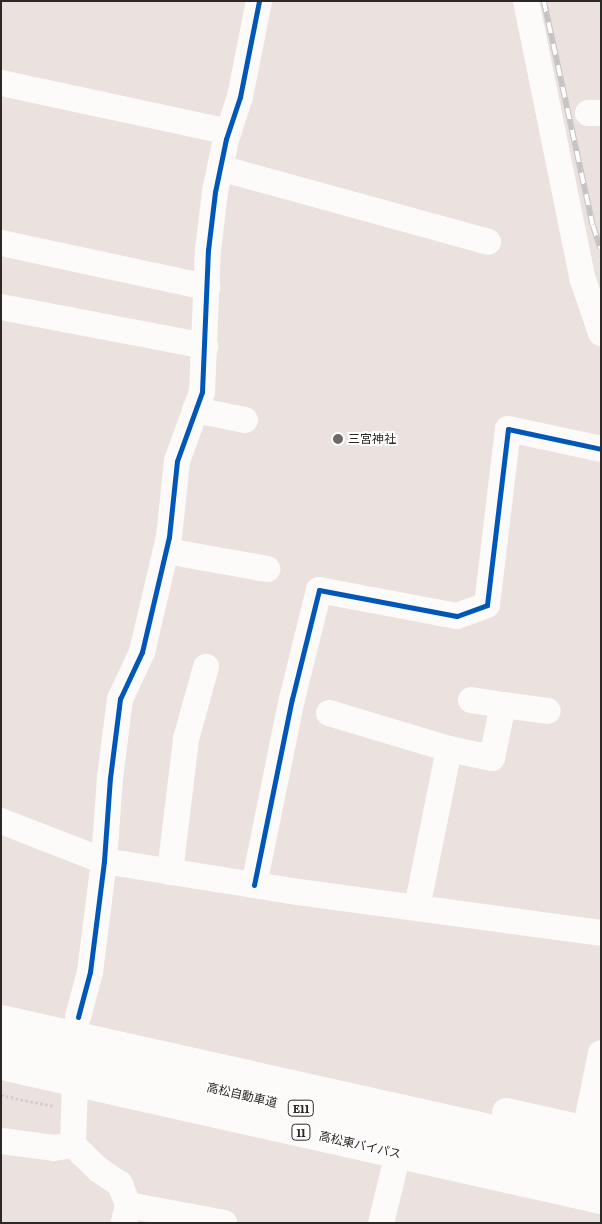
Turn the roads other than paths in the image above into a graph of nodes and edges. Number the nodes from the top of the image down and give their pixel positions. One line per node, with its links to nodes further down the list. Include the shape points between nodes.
1 (258, 1): 4 (street, via 240,96)
2 (526, 1): 10 (street, via 583,280)
3 (1, 83): 4 (street)
4 (229, 132): 5 (street)
5 (220, 168): 6 (street); 8 (street, via 208,250)
6 (488, 242)
7 (1, 244): 8 (street)
8 (207, 287): 11 (street)
9 (1, 307): 11 (street)
10 (601, 333)
11 (205, 346): 12 (street, via 202,392)
12 (195, 410): 13 (street); 15 (street, via 177,461)
13 (245, 420)
14 (601, 449): 26 (street, via 508,429 487,605 458,616 319,590 292,699)
15 (166, 551): 16 (street); 24 (street, via 142,652 120,699)
16 (267, 569)
17 (206, 667): 25 (street, via 186,739)
18 (471, 700): 19 (street)
19 (503, 705): 20 (street); 22 (street, via 492,758)
20 (548, 711)
21 (328, 713): 22 (street)
22 (449, 749): 27 (street)
23 (1, 821): 24 (street)
24 (104, 861): 25 (street); 30 (street, via 90,972)
25 (170, 872): 26 (street)
26 (254, 885): 27 (street)
27 (417, 908): 28 (street)
28 (601, 933)
29 (1, 1000): 30 (highway)
30 (78, 1017): 36 (highway)
31 (1, 1019): 36 (highway, 高松自動車道 / E11)
32 (1, 1041): 40 (highway, 高松自動車道 / E11)
33 (601, 1053): 36 (street, via 589,1112)
34 (1, 1066): 35 (highway, 高松東バイパス / 11)
35 (75, 1082): 38 (street); 39 (highway, 高松東バイパス / 11)
36 (596, 1139)
37 (1, 1141): 38 (street, via 54,1148)
38 (74, 1145): 42 (street, via 99,1170 120,1184)
39 (398, 1154): 41 (highway, 高松東バイパス / 11); 44 (street)
40 (601, 1176)
41 (601, 1200)
42 (126, 1214): 43 (street)
43 (224, 1223)
44 (381, 1223)

